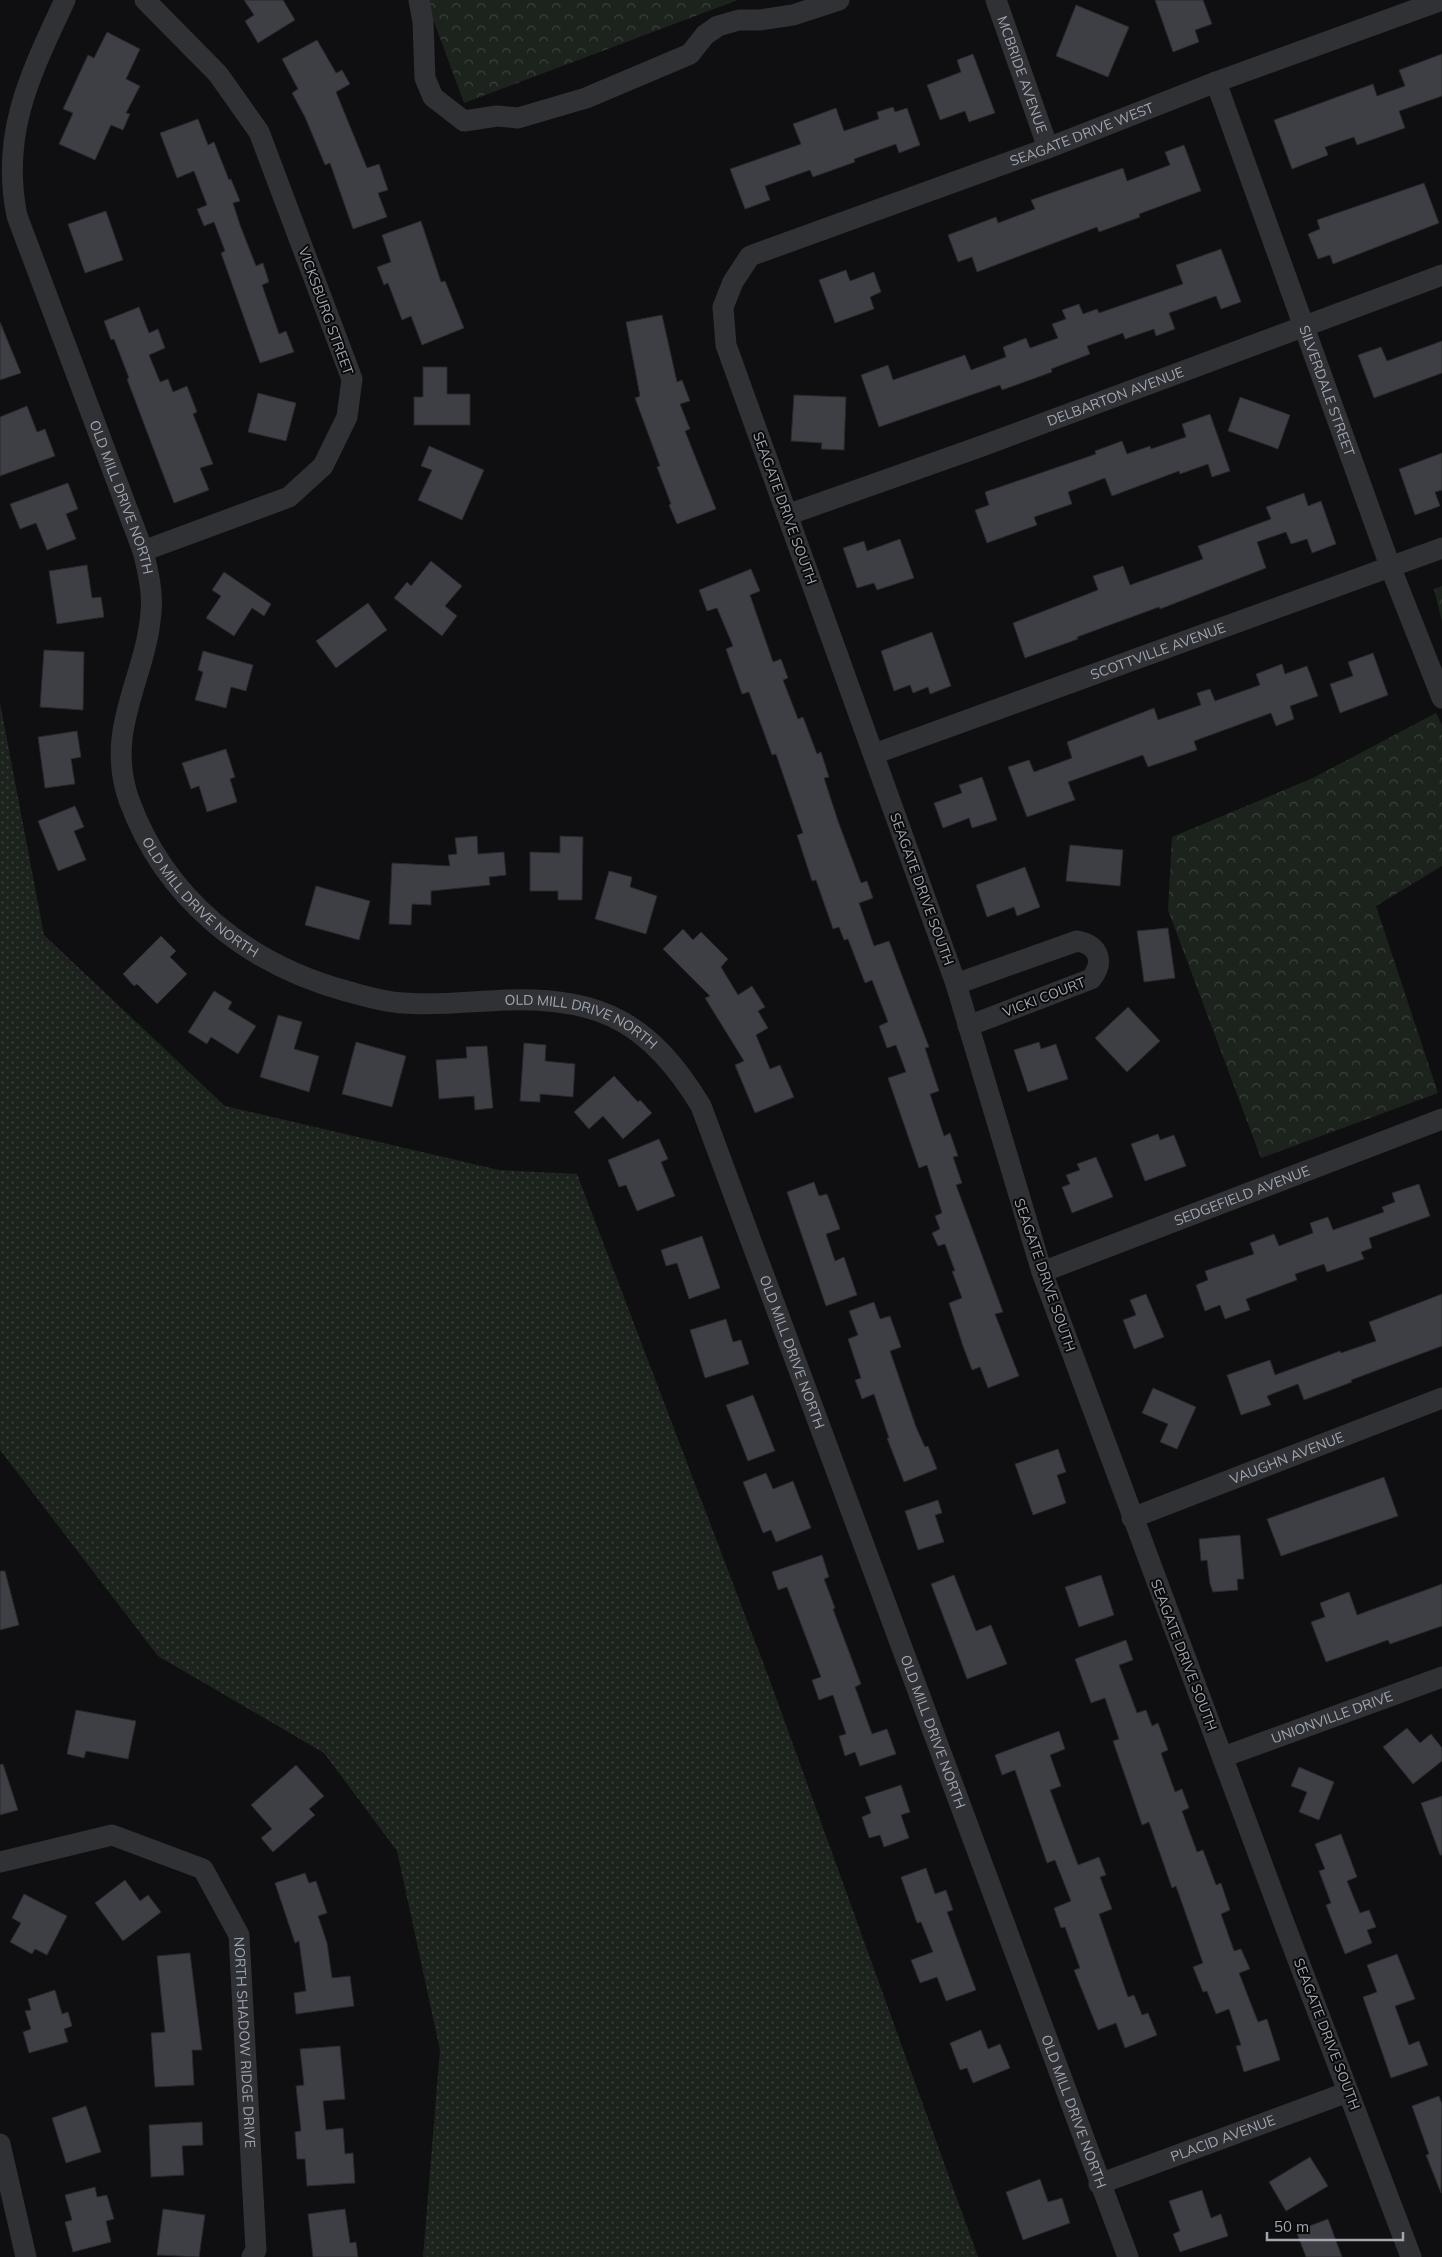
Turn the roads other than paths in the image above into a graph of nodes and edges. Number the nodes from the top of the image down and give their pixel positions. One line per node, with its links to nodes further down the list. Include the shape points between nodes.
1 (65, 0): 14 (street, OLD MILL DRIVE NORTH, via 16,106 7,172 10,193)
2 (145, 0): 14 (street, VICKSBURG STREET, via 218,74 259,132 352,379 347,417 323,466 289,498)
3 (419, 0): 4 (street, via 425,78 433,97 464,120 496,116 518,118 586,98 690,54 718,26 739,20 793,14)
4 (839, 0)
5 (996, 0): 8 (street, MCBRIDE AVENUE)
6 (1442, 0): 7 (street, SEAGATE DRIVE WEST)
7 (1216, 82): 8 (street, SEAGATE DRIVE WEST); 11 (street, SILVERDALE STREET)
8 (1048, 148): 10 (street, SEAGATE DRIVE WEST, via 750,256)
9 (1442, 275): 11 (street, DELBARTON AVENUE)
10 (733, 282): 12 (street, SEAGATE DRIVE SOUTH, via 723,307 726,345)
11 (1303, 325): 12 (street, DELBARTON AVENUE, via 982,446); 15 (street, SILVERDALE STREET)
12 (787, 515): 17 (street, SEAGATE DRIVE SOUTH)
13 (1442, 548): 15 (street, SCOTTVILLE AVENUE)
14 (143, 551): 29 (street, OLD MILL DRIVE NORTH, via 152,592 152,614 121,734 123,775 128,797 146,839 190,900 250,951 315,983 401,1003 542,1000 593,1008 631,1027 649,1041 680,1072 701,1106)
15 (1390, 566): 16 (street, SILVERDALE STREET); 17 (street, SCOTTVILLE AVENUE)
16 (1442, 698)
17 (874, 754): 18 (street, SEAGATE DRIVE SOUTH)
18 (956, 984): 19 (street, SEAGATE DRIVE SOUTH); 19 (street, VICKI COURT, via 1077,941 1093,946 1097,954 1097,971 1091,979)
19 (968, 1026): 21 (street, SEAGATE DRIVE SOUTH)
20 (1442, 1119): 21 (street, SEDGEFIELD AVENUE)
21 (1042, 1272): 23 (street, SEAGATE DRIVE SOUTH)
22 (1442, 1398): 23 (street, VAUGHN AVENUE)
23 (1132, 1518): 25 (street, SEAGATE DRIVE SOUTH)
24 (1442, 1677): 25 (street, UNIONVILLE DRIVE)
25 (1223, 1757): 27 (street, SEAGATE DRIVE SOUTH)
26 (0, 1862): 31 (street, NORTH SHADOW RIDGE DRIVE, via 112,1835 203,1869 239,1935 256,2250)
27 (1348, 2092): 29 (street, PLACID AVENUE); 33 (street, SEAGATE DRIVE SOUTH)
28 (0, 2144): 30 (street)
29 (1099, 2184): 32 (street, OLD MILL DRIVE NORTH)
30 (26, 2257)
31 (252, 2257)
32 (1128, 2257)
33 (1412, 2257)

